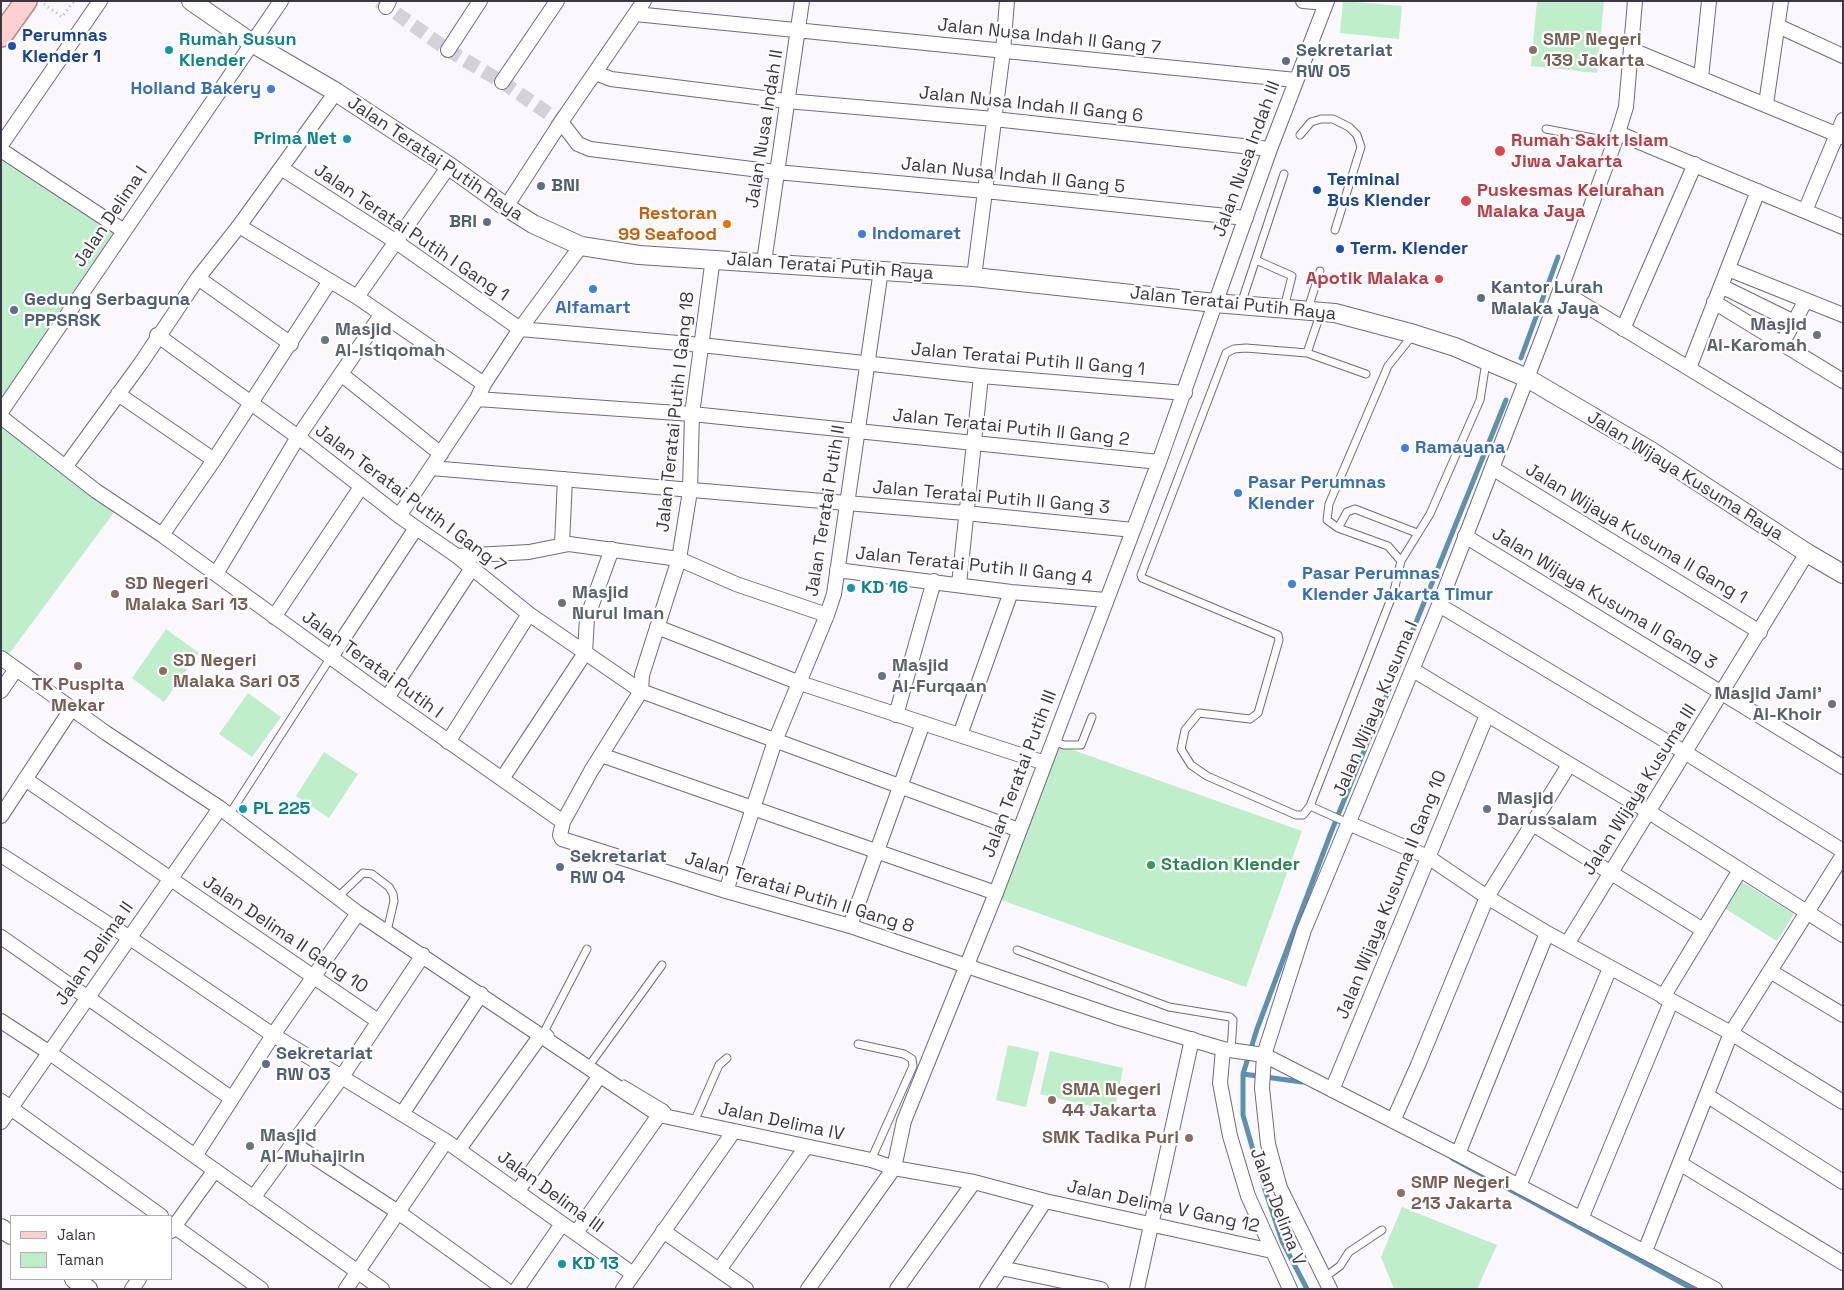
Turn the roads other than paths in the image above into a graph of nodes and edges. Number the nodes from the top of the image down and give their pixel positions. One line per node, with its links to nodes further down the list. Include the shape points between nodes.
1 (26, 1): 18 (main road)
2 (100, 1): 38 (street)
3 (191, 1): 19 (street, Jalan Teratai Putih Raya)
4 (281, 1): 19 (street, Jalan Delima I)
5 (480, 1): 20 (street)
6 (557, 1): 27 (street)
7 (644, 1): 15 (street)
8 (802, 1): 17 (street, Jalan Nusa Indah II)
9 (1007, 1): 22 (street)
10 (1303, 1): 14 (street)
11 (1635, 1): 21 (street, Jalan Wijaya Kusuma I)
12 (1709, 1): 25 (street)
13 (1781, 1): 16 (street)
14 (1326, 2): 26 (street, Jalan Nusa Indah III)
15 (635, 14): 17 (street, Jalan Nusa Indah II Gang 7); 24 (street)
16 (1778, 26): 23 (street); 30 (street)
17 (799, 31): 22 (street, Jalan Nusa Indah II Gang 7); 29 (street, Jalan Nusa Indah II)
18 (1, 36)
19 (252, 43): 28 (street, Jalan Teratai Putih Raya); 54 (street, Jalan Delima I)
20 (448, 50)
21 (1632, 50): 25 (street); 37 (street, Jalan Wijaya Kusuma I, via 1626,107)
22 (1003, 51): 26 (street, Jalan Nusa Indah II Gang 7); 31 (street)
23 (1843, 56)
24 (598, 70): 29 (street, Jalan Nusa Indah II Gang 6, via 611,79); 33 (street)
25 (1701, 78): 30 (street)
26 (1296, 80): 39 (street, Jalan Nusa Indah III)
27 (502, 82)
28 (336, 92): 42 (street, Jalan Teratai Putih Raya); 43 (street)
29 (787, 101): 31 (street, Jalan Nusa Indah II Gang 6); 44 (street, Jalan Nusa Indah II)
30 (1766, 104): 36 (street)
31 (994, 119): 39 (street, Jalan Nusa Indah II Gang 6); 46 (street)
32 (1843, 120): 36 (street)
33 (561, 122): 44 (street, Jalan Nusa Indah II Gang 5, via 578,144 590,149); 48 (street)
34 (1546, 129): 37 (lane)
35 (1300, 135): 53 (lane, via 1311,122 1321,118 1333,119 1349,127 1357,136 1361,147)
36 (1840, 135): 49 (street)
37 (1616, 138): 41 (street); 67 (street, Jalan Wijaya Kusuma I)
38 (1, 145)
39 (1270, 149): 50 (street, Jalan Nusa Indah III)
40 (1, 150): 54 (street)
41 (1695, 164): 47 (street); 79 (street)
42 (449, 166): 48 (street, Jalan Teratai Putih Raya); 55 (street)
43 (281, 168): 51 (street); 55 (street, Jalan Teratai Putih I Gang 1)
44 (776, 172): 46 (street, Jalan Nusa Indah II Gang 5); 59 (street, Jalan Nusa Indah II)
45 (1284, 174): 58 (lane)
46 (985, 191): 50 (street, Jalan Nusa Indah II Gang 5); 63 (street)
47 (1758, 191): 49 (street); 60 (street)
48 (506, 207): 56 (street, Jalan Teratai Putih Raya)
49 (1805, 210): 52 (street)
50 (1246, 218): 71 (street, Jalan Nusa Indah III)
51 (239, 226): 64 (street); 65 (street)
52 (1843, 227)
53 (1335, 230)
54 (124, 231): 99 (street, Jalan Delima I)
55 (395, 241): 68 (street); 78 (street, Jalan Teratai Putih I Gang 1)
56 (581, 246): 57 (street, Jalan Teratai Putih Raya, via 639,255); 78 (street)
57 (713, 258): 59 (street, Jalan Teratai Putih Raya); 84 (street, Jalan Teratai Putih I Gang 18)
58 (1256, 260): 72 (lane); 73 (lane, via 1292,276)
59 (764, 262): 61 (street, Jalan Teratai Putih Raya)
60 (1728, 269): 66 (street); 69 (street)
61 (881, 270): 63 (street, Jalan Teratai Putih Raya); 87 (street, Jalan Teratai Putih II)
62 (1320, 272): 74 (lane)
63 (974, 277): 71 (street, Jalan Teratai Putih Raya)
64 (198, 278): 81 (street); 82 (street)
65 (330, 281): 68 (street); 82 (street)
66 (1721, 286): 70 (street); 77 (street)
67 (1560, 290): 79 (street); 92 (street, Jalan Wijaya Kusuma I)
68 (357, 297): 76 (street)
69 (1806, 300): 75 (street); 77 (street)
70 (1714, 302): 83 (street); 88 (street)
71 (1215, 303): 72 (street, Jalan Teratai Putih Raya); 95 (street, Jalan Teratai Putih III)
72 (1241, 304): 73 (street, Jalan Teratai Putih Raya)
73 (1284, 308): 74 (street, Jalan Teratai Putih Raya)
74 (1314, 311): 80 (street, Jalan Teratai Putih Raya, via 1335,313); 85 (lane)
75 (1843, 315)
76 (381, 316): 89 (street); 94 (street)
77 (1794, 322): 83 (street)
78 (520, 329): 84 (street, Jalan Teratai Putih II Gang 1); 94 (street)
79 (1624, 329): 88 (street)
80 (1414, 334): 86 (street, Jalan Teratai Putih Raya); 119 (lane, via 1388,366 1329,504 1327,520)
81 (158, 335): 96 (street); 98 (street, Jalan Teratai Putih I Gang 7)
82 (291, 344): 98 (street)
83 (1782, 344): 93 (street)
84 (701, 345): 87 (street, Jalan Teratai Putih II Gang 1); 100 (street, Jalan Teratai Putih I Gang 18)
85 (1307, 353): 90 (lane); 171 (lane, via 1246,348 1226,353 1141,575 1278,635 1258,713 1250,719 1199,713 1185,730 1181,748 1191,765 1216,780 1296,815 1303,815)
86 (1486, 361): 92 (street, Jalan Teratai Putih Raya); 121 (lane, via 1480,400 1430,514)
87 (869, 365): 91 (street, Jalan Teratai Putih II Gang 1); 102 (street, Jalan Teratai Putih II)
88 (1689, 368): 108 (street)
89 (341, 374): 103 (street); 105 (street)
90 (1366, 374)
91 (981, 376): 95 (street, Jalan Teratai Putih II Gang 1); 104 (street)
92 (1527, 378): 111 (street, Jalan Wijaya Kusuma I); 126 (street, Jalan Wijaya Kusuma Raya, via 1651,452)
93 (1843, 381)
94 (484, 384): 97 (street)
95 (1185, 393): 107 (street, Jalan Teratai Putih III)
96 (118, 394): 106 (street); 109 (street)
97 (477, 399): 100 (street, Jalan Teratai Putih II Gang 2); 105 (street)
98 (252, 403): 103 (street, Jalan Teratai Putih I Gang 7); 106 (street)
99 (1, 412)
100 (692, 414): 102 (street, Jalan Teratai Putih II Gang 2); 114 (street, Jalan Teratai Putih I Gang 18)
101 (1, 417): 109 (street, Jalan Teratai Putih I)
102 (859, 432): 104 (street, Jalan Teratai Putih II Gang 2); 115 (street, Jalan Teratai Putih II)
103 (298, 437): 113 (street, Jalan Teratai Putih I Gang 7); 132 (street)
104 (973, 444): 107 (street, Jalan Teratai Putih II Gang 2); 116 (street)
105 (440, 454): 110 (street)
106 (214, 460): 122 (street)
107 (1159, 462): 120 (street, Jalan Teratai Putih III)
108 (1843, 462)
109 (66, 466): 122 (street, Jalan Teratai Putih I, via 127,513)
110 (431, 468): 112 (street, Jalan Teratai Putih II Gang 3); 117 (street)
111 (1492, 468): 123 (street, Jalan Wijaya Kusuma I); 143 (street, Jalan Wijaya Kusuma II Gang 1)
112 (565, 479): 114 (street, Jalan Teratai Putih II Gang 3); 124 (street)
113 (361, 487): 117 (street, Jalan Teratai Putih I Gang 7); 141 (street)
114 (690, 491): 115 (street, Jalan Teratai Putih II Gang 3); 128 (street, Jalan Teratai Putih I Gang 18)
115 (845, 504): 116 (street, Jalan Teratai Putih II Gang 3); 131 (street, Jalan Teratai Putih II)
116 (965, 512): 120 (street, Jalan Teratai Putih II Gang 3); 135 (street)
117 (399, 516): 118 (street, Jalan Teratai Putih I Gang 7)
118 (416, 528): 127 (street, Jalan Teratai Putih I Gang 7); 146 (street)
119 (1338, 528): 121 (lane, via 1347,512 1355,509); 129 (lane, via 1388,546)
120 (1133, 530): 137 (street, Jalan Teratai Putih III)
121 (1417, 533): 129 (lane)
122 (162, 535): 132 (street, Jalan Teratai Putih I)
123 (1466, 536): 138 (street, Jalan Wijaya Kusuma I); 152 (street, Jalan Wijaya Kusuma II Gang 3)
124 (562, 544): 125 (street); 127 (street, via 529,552)
125 (612, 549): 128 (street); 144 (street, via 587,618)
126 (1807, 553): 133 (street, Jalan Wijaya Kusuma Raya); 143 (street, Jalan Wijaya Kusuma III)
127 (457, 556): 130 (street, Jalan Teratai Putih I Gang 7)
128 (678, 559): 140 (street, via 736,584); 142 (street, Jalan Teratai Putih I Gang 18)
129 (1401, 561): 171 (lane, via 1394,591)
130 (472, 568): 139 (street, Jalan Teratai Putih I Gang 7); 153 (street)
131 (837, 570): 134 (street, Jalan Teratai Putih II Gang 4); 140 (street, Jalan Teratai Putih II)
132 (216, 574): 141 (street, Jalan Teratai Putih I)
133 (1843, 574)
134 (934, 581): 135 (street, Jalan Teratai Putih II Gang 4); 155 (street)
135 (959, 584): 136 (street, Jalan Teratai Putih II Gang 4)
136 (1011, 592): 137 (street, Jalan Teratai Putih II Gang 4); 159 (street)
137 (1106, 600): 161 (street, Jalan Teratai Putih III)
138 (1439, 605): 148 (street, Jalan Wijaya Kusuma I); 163 (street)
139 (529, 614): 144 (street, Jalan Teratai Putih I Gang 7); 162 (street)
140 (827, 615): 149 (street, Jalan Teratai Putih II)
141 (274, 617): 146 (street, Jalan Teratai Putih I)
142 (657, 626): 149 (street); 151 (street, Jalan Teratai Putih I Gang 18, via 642,675)
143 (1760, 632): 152 (street, Jalan Wijaya Kusuma III)
144 (584, 652): 151 (street, Jalan Teratai Putih I Gang 7); 168 (street)
145 (1, 658): 147 (street)
146 (331, 658): 153 (street, Jalan Teratai Putih I); 173 (lane)
147 (16, 668): 150 (street); 154 (street)
148 (1413, 670): 156 (street); 176 (street, Jalan Wijaya Kusuma I)
149 (800, 683): 155 (street); 160 (street, Jalan Teratai Putih II)
150 (1, 691)
151 (641, 692): 160 (street, Jalan Teratai Putih I Gang 7); 164 (street, Jalan Teratai Putih I Gang 18)
152 (1723, 693): 163 (street, Jalan Wijaya Kusuma III); 167 (street, Jalan Wijaya Kusuma II Gang 3)
153 (387, 698): 162 (street, Jalan Teratai Putih I)
154 (72, 708): 169 (street); 173 (street)
155 (896, 715): 158 (street)
156 (1487, 715): 166 (street); 184 (street, Jalan Wijaya Kusuma II Gang 10)
157 (1092, 717): 161 (lane, via 1081,745)
158 (923, 723): 159 (street); 170 (street)
159 (960, 734): 165 (street)
160 (775, 741): 170 (street, Jalan Teratai Putih I Gang 7); 172 (street, Jalan Teratai Putih II)
161 (1053, 741): 165 (street, Jalan Teratai Putih III)
162 (448, 742): 168 (street, Jalan Teratai Putih I)
163 (1686, 753): 174 (street, Jalan Wijaya Kusuma III); 181 (street)
164 (601, 755): 172 (street); 177 (street, Jalan Teratai Putih I Gang 18)
165 (1045, 763): 179 (street, Jalan Teratai Putih III)
166 (1569, 765): 174 (street); 178 (street)
167 (1843, 766)
168 (502, 778): 177 (street, Jalan Teratai Putih I)
169 (26, 779): 175 (street); 187 (street, Jalan Delima II Gang 10)
170 (900, 788): 179 (street, Jalan Teratai Putih I Gang 7); 180 (street)
171 (1310, 806): 176 (lane)
172 (752, 808): 180 (street); 188 (street, Jalan Teratai Putih II)
173 (225, 812): 187 (street, Jalan Delima II); 190 (street)
174 (1649, 812): 185 (street); 186 (street, Jalan Wijaya Kusuma III)
175 (1, 816)
176 (1345, 821): 184 (street); 223 (street, Jalan Wijaya Kusuma I)
177 (563, 822): 188 (street, Jalan Teratai Putih II Gang 8, via 560,835 564,840)
178 (1531, 823): 186 (street); 191 (street)
179 (1019, 830): 189 (street, Jalan Teratai Putih III)
180 (878, 851): 189 (street); 194 (street)
181 (1843, 851)
182 (1, 855): 200 (street, Jalan Delima III)
183 (1843, 855): 193 (street)
184 (1428, 857): 191 (street); 228 (street, Jalan Wijaya Kusuma II Gang 10)
185 (1740, 870): 193 (street); 195 (street)
186 (1611, 874): 195 (street); 201 (street, Jalan Wijaya Kusuma III)
187 (170, 880): 200 (street, Jalan Delima II); 209 (street, Jalan Delima II Gang 10)
188 (726, 891): 194 (street, Jalan Teratai Putih II Gang 8)
189 (996, 893): 206 (street, Jalan Teratai Putih III)
190 (338, 897): 192 (street); 196 (lane, via 363,874 372,874 393,894)
191 (1487, 897): 197 (street); 235 (street)
192 (358, 913): 196 (street); 209 (street)
193 (1808, 913): 198 (street); 208 (street)
194 (850, 926): 206 (street, Jalan Teratai Putih II Gang 8)
195 (1704, 930): 212 (street)
196 (387, 931): 204 (street)
197 (1547, 933): 201 (street); 243 (street)
198 (1843, 935)
199 (1, 937): 211 (street)
200 (130, 938): 211 (street, Jalan Delima II); 218 (street, Jalan Delima III)
201 (1567, 944): 207 (street)
202 (587, 949): 225 (lane, via 544,1030)
203 (1017, 950): 221 (lane, via 1168,1007 1230,1017 1233,1020)
204 (423, 955): 210 (street); 215 (street)
205 (662, 965): 225 (lane)
206 (966, 966): 219 (street, via 1116,1018); 247 (street, Jalan Teratai Putih III, via 904,1121)
207 (1610, 968): 212 (street); 251 (street)
208 (1770, 971): 213 (street); 216 (street)
209 (313, 977): 215 (street, Jalan Delima II Gang 10); 218 (street)
210 (480, 994): 217 (street); 233 (street)
211 (88, 997): 222 (street, Jalan Delima II); 230 (street)
212 (1667, 999): 216 (street); 257 (street)
213 (1843, 1015)
214 (1, 1021): 222 (street)
215 (378, 1021): 227 (street)
216 (1731, 1033): 229 (street); 231 (street)
217 (541, 1034): 226 (street); 242 (street)
218 (273, 1035): 227 (street, Jalan Delima III); 230 (street)
219 (1192, 1039): 221 (street); 259 (street)
220 (858, 1044): 245 (lane, via 904,1054 912,1059 913,1066)
221 (1230, 1051): 223 (street); 264 (street, Jalan Delima V, via 1220,1083 1230,1136 1248,1196)
222 (50, 1053): 232 (street, Jalan Delima II); 244 (street)
223 (1260, 1055): 228 (street); 272 (street, Jalan Wijaya Kusuma I, via 1268,1144 1280,1188)
224 (727, 1058): 237 (lane, via 719,1065)
225 (591, 1063): 234 (lane, via 661,1106 667,1111)
226 (599, 1077): 234 (street); 252 (street)
227 (340, 1078): 233 (street, Jalan Delima III); 240 (street)
228 (1332, 1090): 235 (street)
229 (1708, 1096): 246 (street); 250 (street)
230 (231, 1098): 244 (street)
231 (1843, 1102)
232 (6, 1104): 236 (street, Jalan Delima II); 256 (street)
233 (402, 1114): 239 (street, Jalan Delima III)
234 (663, 1116): 237 (street, Jalan Delima IV); 263 (street)
235 (1393, 1121): 243 (street)
236 (1, 1122)
237 (694, 1122): 238 (street, Jalan Delima IV)
238 (734, 1131): 241 (street, Jalan Delima IV); 262 (street)
239 (446, 1141): 242 (street, Jalan Delima III); 255 (street)
240 (294, 1144): 253 (street); 255 (street)
241 (806, 1147): 245 (street, Jalan Delima IV); 268 (street)
242 (458, 1150): 252 (street, Jalan Delima III)
243 (1458, 1154): 251 (street)
244 (194, 1156): 248 (street)
245 (871, 1160): 247 (street, Jalan Delima IV)
246 (1681, 1164): 265 (street); 266 (street)
247 (894, 1168): 249 (street, Jalan Delima IV); 281 (street)
248 (215, 1170): 253 (street); 260 (street)
249 (974, 1182): 254 (street, Jalan Delima IV); 282 (street)
250 (1843, 1182)
251 (1519, 1186): 257 (street)
252 (517, 1192): 258 (street, Jalan Delima III)
253 (253, 1198): 269 (street)
254 (1045, 1201): 259 (street, Jalan Delima V Gang 12); 267 (street)
255 (398, 1212): 269 (street); 277 (street)
256 (160, 1215)
257 (1581, 1219): 265 (street)
258 (562, 1224): 263 (street, Jalan Delima III); 278 (street)
259 (1151, 1225): 264 (street, Jalan Delima V Gang 12); 285 (street)
260 (172, 1227): 274 (street)
261 (1382, 1230): 272 (lane, via 1349,1252)
262 (663, 1231): 268 (street); 270 (street)
263 (576, 1233): 270 (street, Jalan Delima III)
264 (1272, 1250): 286 (street, Jalan Delima V)
265 (1645, 1252): 287 (street)
266 (1843, 1263)
267 (1001, 1268): 283 (street); 284 (street)
268 (719, 1270): 280 (street)
269 (358, 1272): 275 (street); 276 (street)
270 (633, 1274): 279 (street)
271 (75, 1280): 273 (street)
272 (1328, 1283)
273 (88, 1289)
274 (261, 1289)
275 (346, 1289)
276 (382, 1289)
277 (504, 1289)
278 (517, 1289)
279 (623, 1289)
280 (746, 1289)
281 (808, 1289)
282 (897, 1289)
283 (987, 1289)
284 (1102, 1289)
285 (1137, 1289)
286 (1290, 1289)
287 (1715, 1289)

